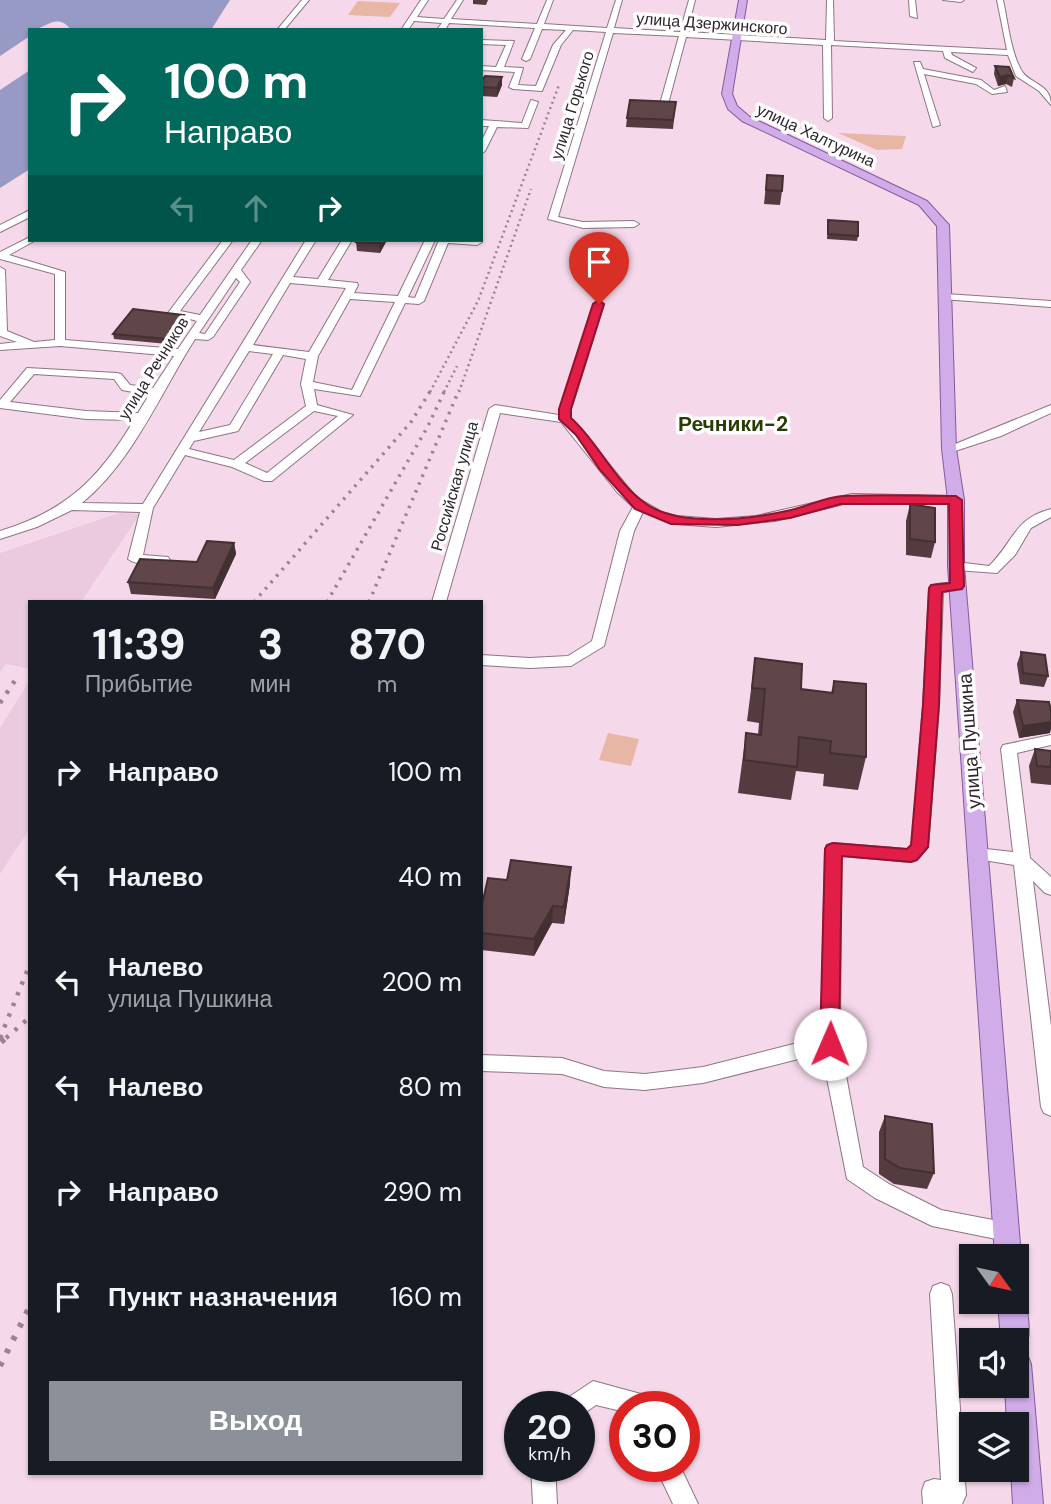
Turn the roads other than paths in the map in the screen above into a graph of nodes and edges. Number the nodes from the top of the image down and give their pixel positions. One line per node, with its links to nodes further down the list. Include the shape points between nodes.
1 (306, 0): 17 (street)
2 (425, 0): 14 (street)
3 (460, 0): 15 (street)
4 (550, 0): 16 (street)
5 (619, 0): 21 (street, улица Горького)
6 (692, 0): 22 (street)
7 (743, 0): 23 (main road, улица Халтурина)
8 (830, 0): 25 (street)
9 (912, 0): 13 (street)
10 (946, 0): 11 (street)
11 (961, 0)
12 (1000, 0): 28 (street)
13 (914, 16)
14 (412, 19): 15 (street, улица Дзержинского); 18 (street)
15 (447, 21): 16 (street, улица Дзержинского); 19 (street)
16 (541, 27): 20 (street, улица Дзержинского); 30 (street)
17 (281, 28)
18 (405, 28)
19 (442, 28)
20 (571, 28): 21 (street, улица Дзержинского); 32 (street, via 557,45 539,89 513,88 520,70)
21 (609, 30): 22 (street, улица Дзержинского); 45 (street, улица Горького, via 553,219 583,225)
22 (682, 35): 23 (street, улица Дзержинского); 38 (street)
23 (736, 39): 25 (street, улица Дзержинского); 46 (main road, улица Халтурина, via 727,94 732,107 746,119 923,202)
24 (483, 42): 32 (street, via 511,43)
25 (827, 44): 26 (street, улица Дзержинского); 39 (street)
26 (906, 48): 27 (street, улица Дзержинского); 34 (street)
27 (947, 53): 28 (street, улица Дзержинского); 29 (street); 33 (street)
28 (1011, 53): 37 (street, via 1019,74 1042,89)
29 (934, 58)
30 (526, 59)
31 (483, 68): 32 (street)
32 (499, 69)
33 (973, 70)
34 (919, 71): 35 (street, via 978,82 992,92 1003,92); 42 (street)
35 (1002, 88)
36 (534, 102): 41 (street, via 525,126)
37 (1051, 103)
38 (664, 104)
39 (828, 118)
40 (483, 123): 41 (street)
41 (494, 124): 43 (street)
42 (936, 125)
43 (483, 147)
44 (28, 214): 47 (street)
45 (634, 224)
46 (943, 225): 61 (main road, улица Пушкина)
47 (0, 229)
48 (28, 242): 55 (street)
49 (226, 242): 65 (street, via 173,313)
50 (256, 242): 57 (street, улица Речников)
51 (310, 242): 58 (street)
52 (346, 242): 59 (street)
53 (429, 242): 62 (street)
54 (445, 242): 62 (street, via 419,301)
55 (0, 256): 67 (street, via 60,272)
56 (0, 270): 68 (street, via 2,333)
57 (236, 270): 65 (street, улица Речников); 66 (street, via 245,282 208,337)
58 (287, 280): 59 (street); 70 (street)
59 (322, 282): 60 (street, via 353,285)
60 (347, 296): 62 (street); 73 (street)
61 (945, 297): 64 (street); 82 (main road, улица Пушкина)
62 (401, 300): 74 (street, via 356,394)
63 (599, 304): 80 (street)
64 (1051, 304)
65 (203, 319): 66 (street, улица Речников)
66 (192, 335): 72 (street, улица Речников)
67 (60, 343): 68 (street); 72 (street)
68 (33, 345): 69 (street)
69 (0, 347)
70 (246, 347): 71 (street); 81 (street)
71 (280, 352): 73 (street); 81 (street, via 234,428)
72 (181, 353): 75 (street, улица Речников)
73 (313, 356): 74 (street)
74 (307, 384): 77 (street)
75 (156, 391): 76 (street, via 126,388 117,376 31,370); 79 (street, улица Речников)
76 (1, 406): 79 (street)
77 (312, 407): 84 (street); 84 (street, via 347,415 268,478)
78 (1051, 409): 82 (street)
79 (141, 416): 86 (street, улица Речников, via 94,485)
80 (565, 419): 87 (street); 94 (street, Российская улица, via 495,409)
81 (190, 438): 83 (street)
82 (948, 449): 85 (main road, улица Пушкина)
83 (182, 451): 84 (street); 88 (street)
84 (236, 464)
85 (956, 500): 87 (street, via 840,500 790,514 691,522 671,520); 92 (main road, улица Пушкина)
86 (67, 506): 88 (street); 90 (street, улица Речников)
87 (640, 506): 95 (street, via 627,531 599,643 571,661)
88 (146, 508): 91 (street, via 135,559)
89 (1051, 513): 92 (street, via 1034,517 1021,529 1010,552 992,570)
90 (0, 536)
91 (163, 560)
92 (956, 566): 93 (main road, улица Пушкина)
93 (957, 586): 97 (main road, улица Пушкина); 100 (street, via 936,588 920,847 911,856 833,849)
94 (440, 600)
95 (483, 660)
96 (1051, 740): 98 (street, via 1009,749)
97 (977, 854): 98 (street); 103 (main road, улица Пушкина)
98 (1021, 859): 99 (street); 102 (street)
99 (1051, 888)
100 (830, 1044): 101 (street, via 703,1075 645,1082 604,1079 562,1066); 103 (street, via 854,1172 939,1219)
101 (483, 1063)
102 (1051, 1107)
103 (1006, 1231): 104 (main road, улица Пушкина)
104 (1007, 1244)
105 (941, 1294): 111 (street, via 954,1495 934,1491)
106 (1020, 1398): 112 (main road)
107 (544, 1482): 109 (street)
108 (675, 1482): 110 (street)
109 (545, 1504)
110 (686, 1504)
111 (935, 1504)
112 (1028, 1504)

